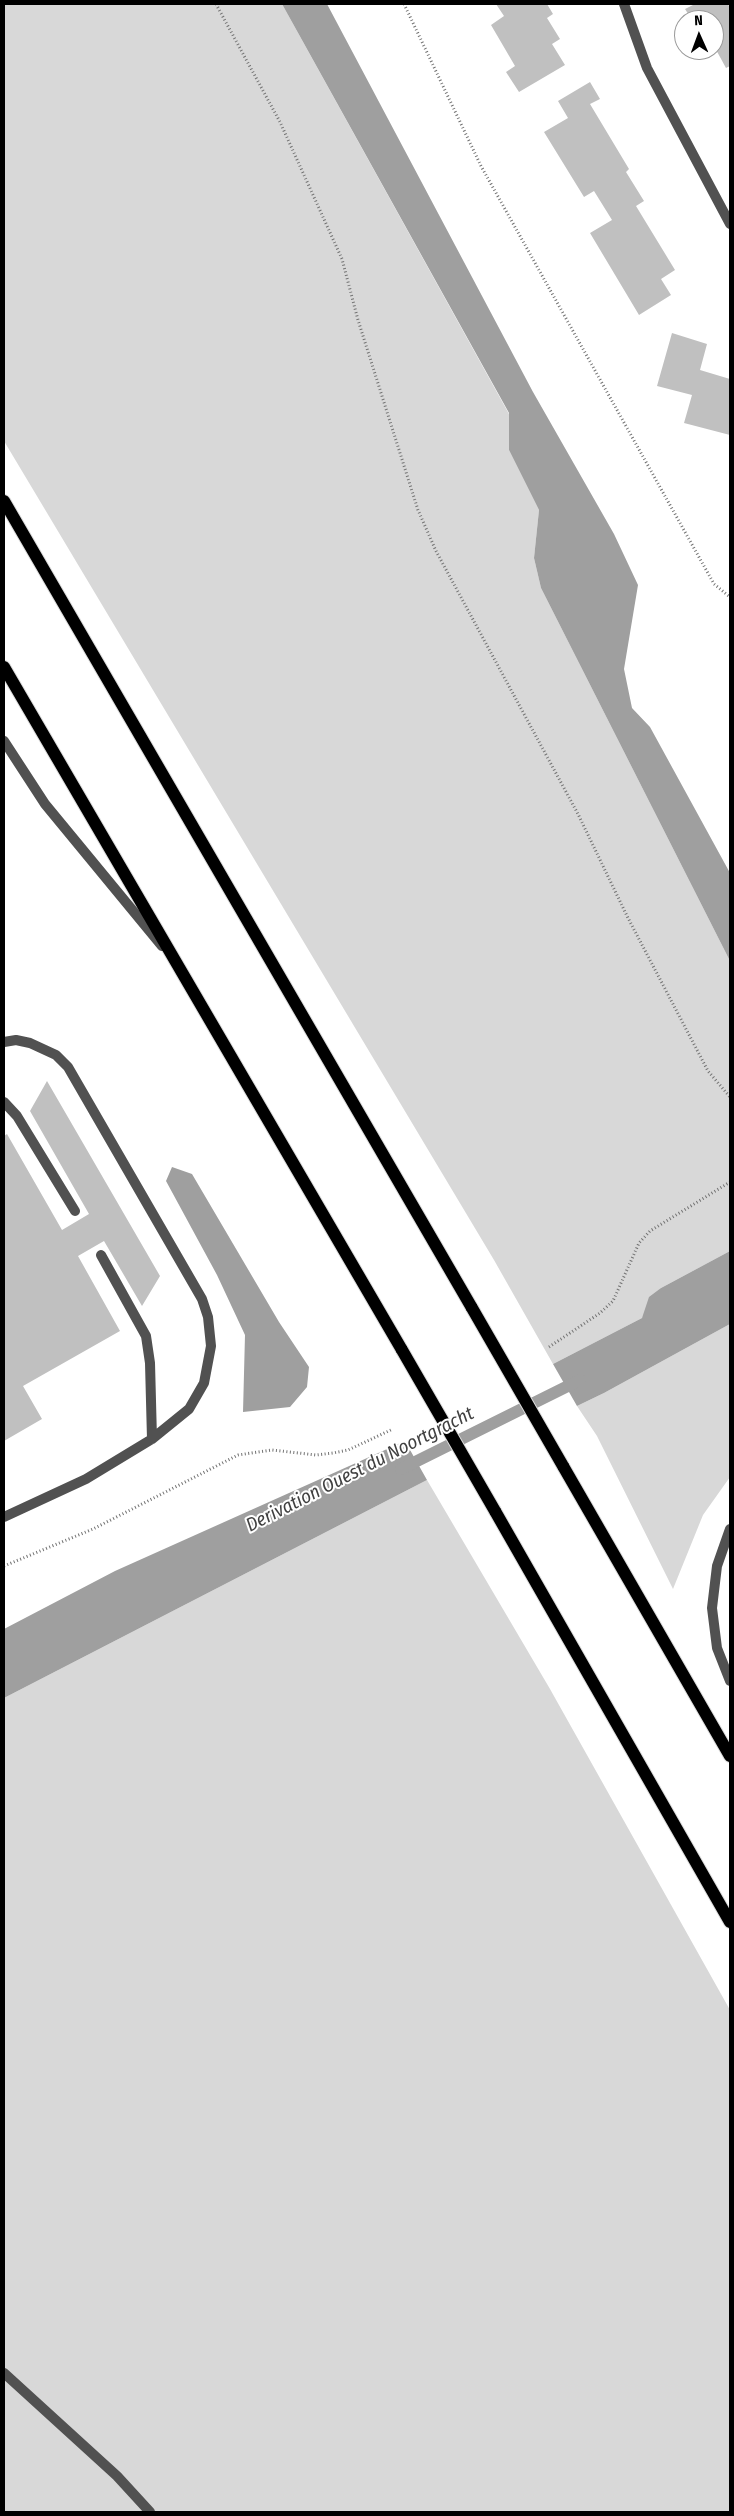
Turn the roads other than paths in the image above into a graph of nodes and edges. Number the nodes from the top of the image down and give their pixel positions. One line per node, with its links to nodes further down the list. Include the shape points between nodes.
1 (624, 4): 2 (street, via 646,68)
2 (730, 224)
3 (4, 501): 15 (main road, bridge)
4 (4, 667): 6 (main road)
5 (4, 741): 6 (street, via 45,804)
6 (184, 972): 16 (main road, bridge)
7 (4, 1042): 11 (street, via 30,1043 56,1055 68,1067 202,1299 208,1317 211,1346 204,1383 189,1409)
8 (4, 1102): 9 (street, via 17,1116)
9 (76, 1211)
10 (100, 1255): 11 (street, via 146,1336)
11 (152, 1439): 12 (street, via 66,1490)
12 (4, 1517)
13 (730, 1529): 14 (street, via 717,1566 712,1608 717,1648)
14 (730, 1682)
15 (730, 1756)
16 (730, 1922)
17 (4, 2373): 18 (street, via 117,2476)
18 (150, 2512)

